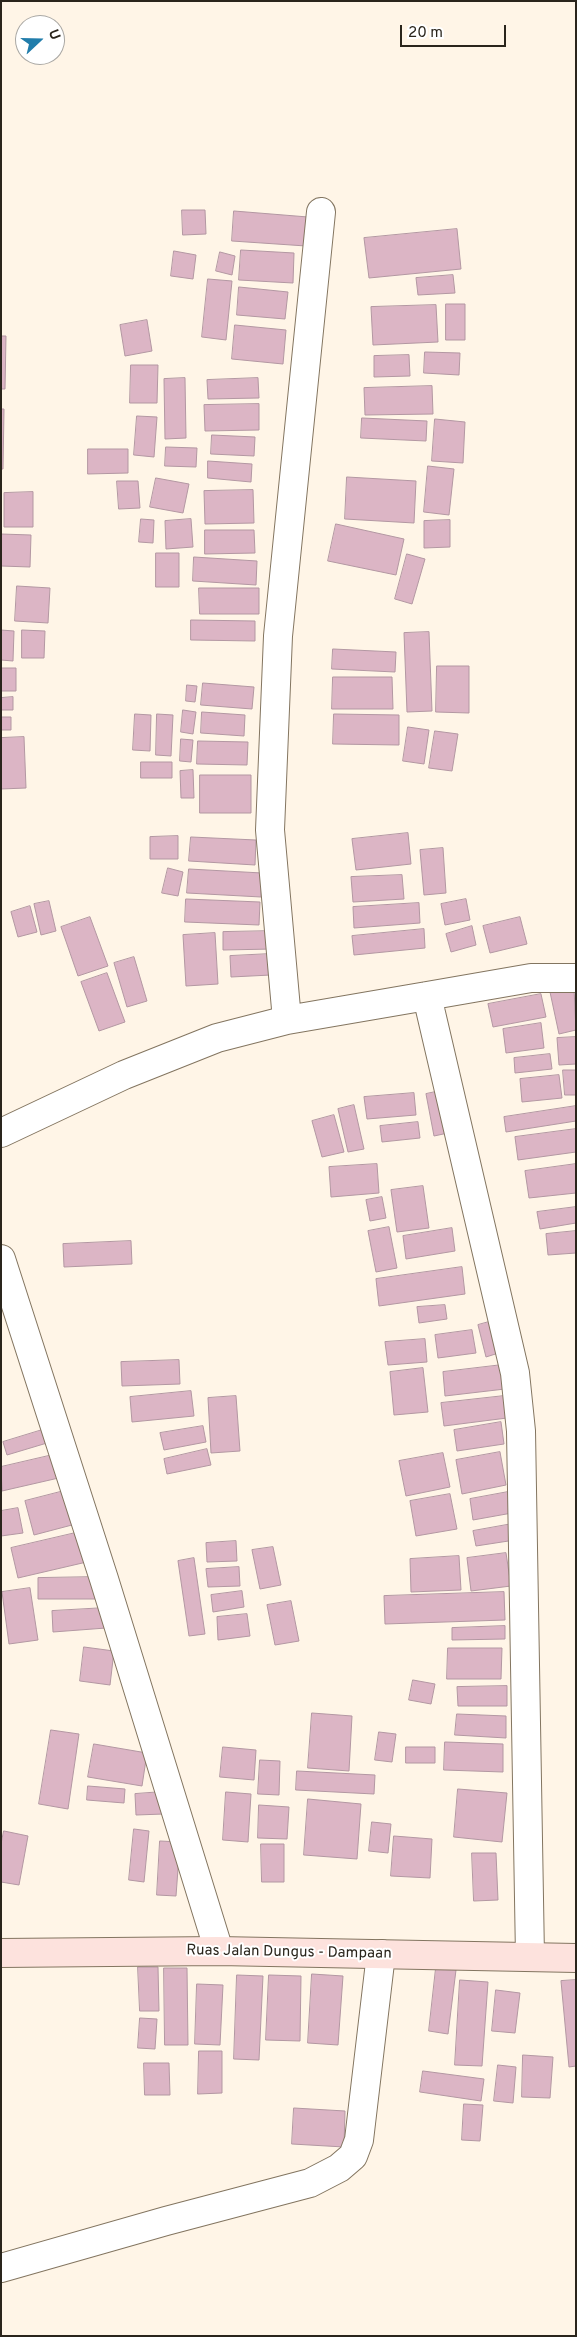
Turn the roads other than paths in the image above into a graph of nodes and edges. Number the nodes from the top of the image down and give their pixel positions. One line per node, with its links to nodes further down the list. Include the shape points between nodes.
1 (321, 212): 4 (street, via 278,646 270,830)
2 (576, 978): 3 (street, via 531,978)
3 (427, 996): 4 (street); 10 (street, via 515,1373 522,1441)
4 (286, 1020): 5 (street, via 217,1038 124,1075)
5 (1, 1134)
6 (1, 1259): 7 (street)
7 (219, 1951): 8 (main road, Ruas Jalan Dungus - Dampaan); 9 (main road, Ruas Jalan Dungus - Dampaan)
8 (1, 1953)
9 (381, 1954): 10 (main road, Ruas Jalan Dungus - Dampaan); 12 (street, via 359,2140 353,2156 339,2168 310,2183)
10 (530, 1957): 11 (main road, Ruas Jalan Dungus - Dampaan)
11 (576, 1958)
12 (1, 2268)

